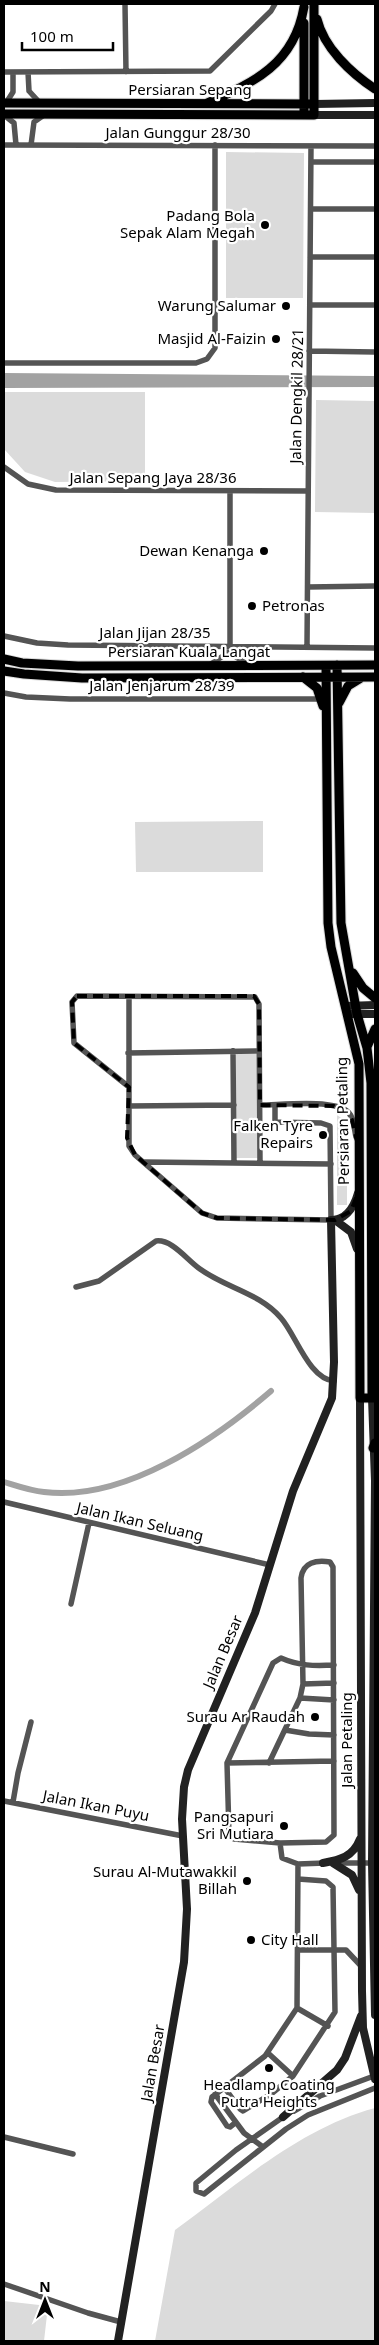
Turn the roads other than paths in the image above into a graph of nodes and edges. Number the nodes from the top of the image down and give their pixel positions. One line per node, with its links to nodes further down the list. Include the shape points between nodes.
1 (126, 4): 8 (street)
2 (275, 4): 8 (street, via 210,71)
3 (314, 4): 9 (main road, via 319,25 329,44 351,70); 16 (main road)
4 (304, 5): 14 (main road, via 296,35 270,69 251,84); 15 (main road)
5 (4, 72): 6 (street)
6 (13, 72): 7 (street); 10 (street, via 13,92)
7 (28, 72): 8 (street); 11 (street, via 30,91)
8 (126, 72)
9 (375, 89)
10 (5, 103): 11 (main road, Persiaran Sepang)
11 (40, 103): 13 (main road, Persiaran Sepang)
12 (375, 103): 16 (main road, Persiaran Sepang)
13 (145, 104): 14 (main road, Persiaran Sepang); 18 (main road)
14 (205, 104): 15 (main road, Persiaran Sepang)
15 (304, 104): 16 (main road, Persiaran Sepang); 20 (main road)
16 (314, 104): 21 (main road)
17 (46, 114): 18 (main road, Persiaran Sepang); 19 (main road, Persiaran Sepang); 25 (street, via 34,122)
18 (145, 114): 20 (main road, Persiaran Sepang)
19 (4, 115): 24 (street, via 14,124)
20 (304, 115): 21 (main road, Persiaran Sepang)
21 (314, 115): 22 (main road, Persiaran Sepang)
22 (375, 115)
23 (4, 145): 24 (street, Jalan Gunggur 28/30)
24 (16, 145): 25 (street, Jalan Gunggur 28/30)
25 (31, 145): 26 (street, Jalan Gunggur 28/30)
26 (215, 145): 27 (street, Jalan Gunggur 28/30); 39 (street, via 215,348 207,359 196,363)
27 (312, 146): 28 (street, Jalan Gunggur 28/30); 29 (street, Jalan Dengkil 28/21)
28 (375, 146)
29 (311, 162): 30 (street); 31 (street, Jalan Dengkil 28/21)
30 (375, 162)
31 (311, 209): 32 (street); 33 (street, Jalan Dengkil 28/21)
32 (375, 209)
33 (310, 257): 34 (street); 35 (street, Jalan Dengkil 28/21)
34 (375, 257)
35 (310, 305): 36 (street); 37 (street, Jalan Dengkil 28/21)
36 (375, 305)
37 (310, 351): 38 (street); 42 (street, Jalan Dengkil 28/21)
38 (375, 352)
39 (4, 363)
40 (4, 467): 41 (street, Jalan Sepang Jaya 28/36, via 28,484 56,490)
41 (230, 491): 42 (street, Jalan Sepang Jaya 28/36); 46 (street)
42 (308, 491): 43 (street, Jalan Dengkil 28/21)
43 (308, 586): 44 (street); 47 (street, Jalan Dengkil 28/21)
44 (375, 586)
45 (4, 636): 46 (street, Jalan Jijan 28/35, via 68,645)
46 (230, 646): 47 (street, Jalan Jijan 28/35); 52 (street, via 221,658); 53 (street, via 236,657)
47 (307, 646): 48 (street, Jalan Jijan 28/35)
48 (375, 648)
49 (4, 659): 51 (main road, Persiaran Kuala Langat, via 47,666)
50 (375, 665): 55 (main road, Persiaran Kuala Langat)
51 (137, 666): 52 (main road, Persiaran Kuala Langat); 60 (main road)
52 (206, 666): 53 (main road, Persiaran Kuala Langat)
53 (251, 666): 54 (main road, Persiaran Kuala Langat)
54 (326, 666): 55 (main road, Persiaran Kuala Langat); 58 (main road, Persiaran Petaling)
55 (337, 666): 59 (main road, Persiaran Petaling)
56 (4, 670): 60 (main road, Persiaran Kuala Langat, via 48,676)
57 (302, 676): 58 (main road, Persiaran Kuala Langat); 60 (main road, Persiaran Kuala Langat); 63 (main road, via 315,686)
58 (326, 676): 59 (main road, Persiaran Kuala Langat); 65 (main road, Persiaran Petaling)
59 (337, 676): 61 (main road, Persiaran Kuala Langat); 64 (main road, Persiaran Petaling)
60 (137, 677)
61 (371, 677): 64 (main road, via 351,683)
62 (4, 693): 63 (street, Jalan Jenjarum 28/39, via 70,699)
63 (321, 700): 65 (main road)
64 (338, 703): 66 (main road, Persiaran Petaling, via 341,923)
65 (326, 716): 70 (main road, Persiaran Petaling, via 328,923)
66 (348, 964): 68 (main road, via 357,981); 71 (main road, Persiaran Petaling)
67 (129, 997): 76 (street, via 250,996 259,1004); 77 (street); 78 (street, via 77,996 72,1002 75,1046)
68 (375, 998)
69 (375, 1005): 71 (main road)
70 (347, 1010): 71 (main road); 83 (main road, Persiaran Petaling, via 359,1064)
71 (356, 1010): 72 (main road); 74 (main road, Persiaran Petaling)
72 (375, 1014)
73 (375, 1029): 74 (main road)
74 (367, 1048): 92 (main road, Persiaran Petaling)
75 (233, 1051): 76 (street); 77 (street); 79 (street)
76 (259, 1051): 80 (street)
77 (128, 1053): 78 (street)
78 (129, 1087): 82 (street)
79 (234, 1105): 82 (street); 85 (street)
80 (260, 1105): 81 (street); 86 (street)
81 (275, 1105): 83 (street, via 341,1108 351,1116); 87 (street, via 275,1122 324,1123 330,1126)
82 (129, 1106): 84 (street, via 129,1146)
83 (358, 1141): 88 (main road, Persiaran Petaling)
84 (144, 1162): 85 (street); 89 (street, via 207,1216)
85 (234, 1162): 86 (street)
86 (260, 1162): 87 (street)
87 (331, 1164): 89 (street)
88 (358, 1193): 89 (main road, via 350,1211); 90 (main road, Persiaran Petaling)
89 (333, 1220): 90 (main road, via 355,1237); 93 (main road, Jalan Besar)
90 (358, 1254): 94 (main road, Persiaran Petaling)
91 (76, 1287): 93 (street, via 99,1281 156,1241 167,1242 217,1280 260,1300 281,1318 303,1354 323,1378)
92 (374, 1346): 95 (main road, Persiaran Petaling)
93 (334, 1381): 101 (main road, Jalan Besar, via 330,1406 300,1473)
94 (360, 1388): 95 (main road); 96 (main road, Persiaran Petaling)
95 (374, 1388): 97 (main road, Persiaran Petaling)
96 (360, 1398): 97 (main road); 111 (main road, Jalan Petaling)
97 (374, 1398): 98 (main road, Jalan Petaling)
98 (374, 1445): 109 (main road, Jalan Petaling)
99 (4, 1502): 100 (street, Jalan Ikan Seluang)
100 (89, 1523): 101 (street, Jalan Ikan Seluang); 102 (street)
101 (270, 1565): 121 (main road, Jalan Besar, via 249,1628 188,1770 182,1802)
102 (70, 1604)
103 (334, 1665): 104 (street); 104 (street, via 333,1567 330,1562 315,1561 304,1569 301,1578); 105 (street)
104 (302, 1666): 106 (street); 118 (street, via 281,1658 274,1660)
105 (334, 1683): 106 (street); 108 (street)
106 (303, 1684): 107 (street)
107 (300, 1698): 108 (street); 113 (street)
108 (334, 1700): 114 (street)
109 (374, 1702): 112 (main road, Jalan Petaling)
110 (31, 1722): 120 (street)
111 (362, 1727): 112 (street); 122 (main road, Jalan Petaling)
112 (374, 1727): 115 (main road, Jalan Petaling)
113 (285, 1730): 114 (street); 117 (street)
114 (334, 1735): 116 (street)
115 (374, 1746): 126 (main road, Jalan Petaling)
116 (334, 1761): 117 (street); 123 (street, via 332,1839 326,1842)
117 (268, 1762): 118 (street)
118 (227, 1763): 123 (street, via 230,1836)
119 (4, 1801): 120 (street, Jalan Ikan Puyu)
120 (13, 1802): 121 (street, Jalan Ikan Puyu)
121 (183, 1836): 149 (main road, Jalan Besar, via 187,1909 184,1962)
122 (361, 1836): 124 (main road, Jalan Petaling); 125 (main road, via 351,1854)
123 (280, 1843): 127 (street, via 282,1858)
124 (361, 1862): 126 (street); 128 (street); 130 (main road, Jalan Petaling)
125 (322, 1863): 127 (street); 128 (street)
126 (372, 1863): 136 (main road, Jalan Petaling)
127 (298, 1864): 129 (street)
128 (333, 1864): 130 (main road, via 352,1876)
129 (298, 1879): 131 (street); 132 (street, via 331,1884)
130 (361, 1897): 133 (main road, Jalan Petaling)
131 (299, 1950): 132 (street); 134 (street)
132 (335, 1950): 133 (street, via 351,1953); 137 (street, via 335,2012)
133 (362, 1967): 135 (main road, Jalan Petaling)
134 (297, 2008): 137 (street); 138 (street)
135 (362, 2011): 140 (main road, Jalan Petaling, via 364,2039); 143 (main road, via 345,2058 337,2070)
136 (375, 2013)
137 (328, 2026): 139 (street)
138 (268, 2053): 139 (street); 141 (street)
139 (293, 2076): 141 (street, via 243,2111)
140 (375, 2077): 143 (street, via 320,2096)
141 (224, 2087): 145 (street, via 212,2097 211,2102 225,2124 230,2127 235,2123)
142 (375, 2088): 146 (street, via 308,2115)
143 (283, 2117): 145 (street)
144 (4, 2137): 147 (street)
145 (252, 2138): 146 (street); 146 (street, via 196,2182 196,2191 204,2194)
146 (264, 2147)
147 (73, 2154)
148 (4, 2284): 149 (street)
149 (122, 2322): 150 (main road, Jalan Besar)
150 (118, 2341)

